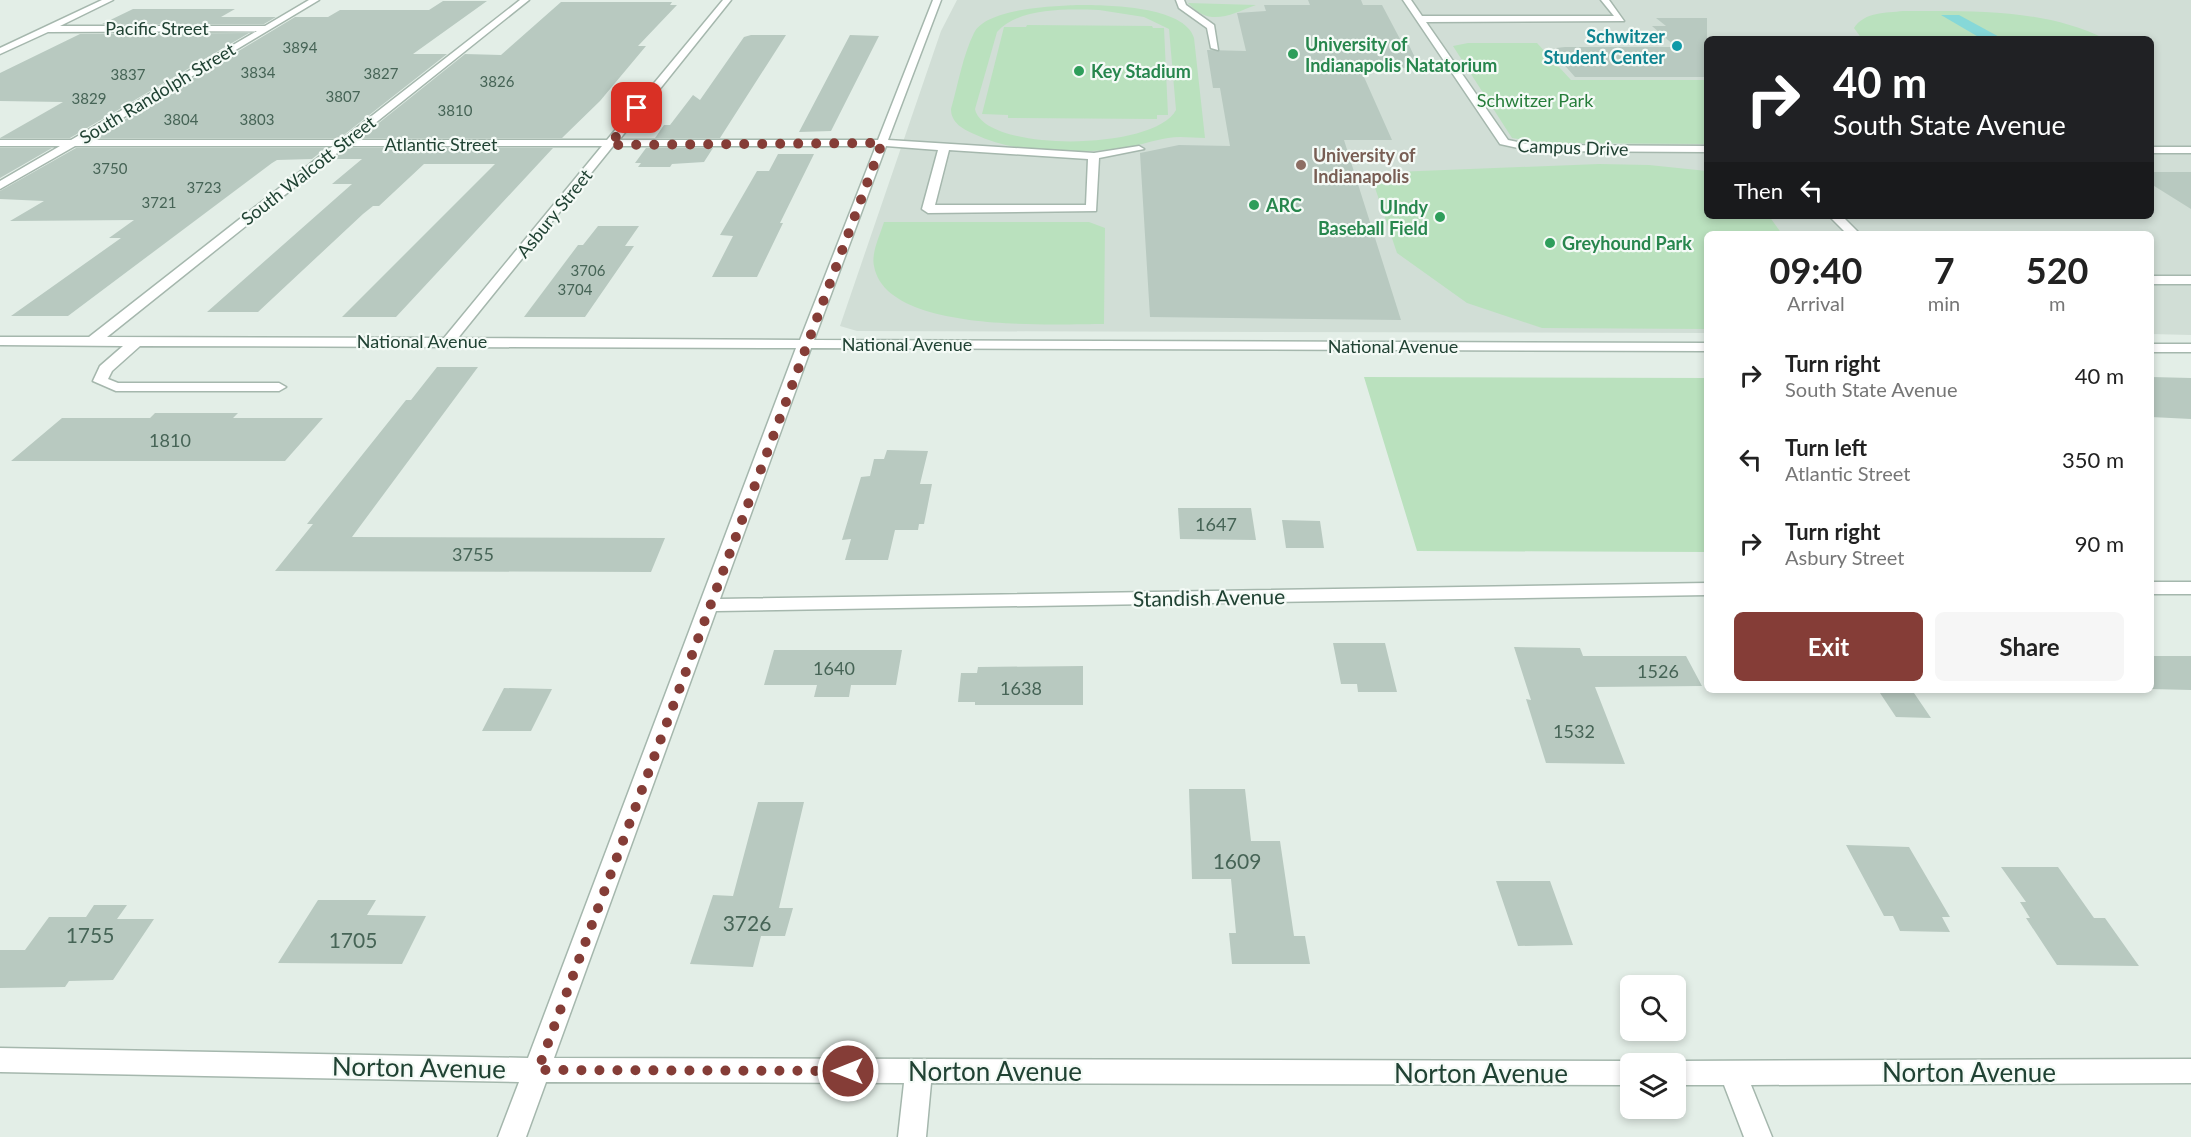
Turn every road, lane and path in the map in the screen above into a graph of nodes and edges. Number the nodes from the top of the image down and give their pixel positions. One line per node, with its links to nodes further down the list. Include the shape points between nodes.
1 (109, 0): 11 (street)
2 (315, 0): 10 (street, South Randolph Street)
3 (525, 0): 17 (street, South Walcott Street)
4 (727, 0): 18 (street, Asbury Street)
5 (937, 0): 16 (street)
6 (1180, 0): 12 (street, via 1182,6 1211,27)
7 (1407, 0): 9 (street, Campus Drive)
8 (1605, 0): 9 (street, via 1621,19)
9 (1421, 19): 21 (street, Campus Drive, via 1504,142 1532,148)
10 (266, 28): 11 (street, Pacific Street); 15 (street, South Randolph Street)
11 (48, 29): 13 (street)
12 (1215, 48)
13 (0, 51)
14 (0, 143): 15 (street, Atlantic Street)
15 (73, 143): 17 (street, Atlantic Street); 25 (street, South Randolph Street)
16 (882, 143): 18 (street, Atlantic Street); 19 (street, Atlantic Street); 34 (street)
17 (341, 144): 18 (street, Atlantic Street); 31 (street, South Walcott Street)
18 (610, 145): 33 (street, Asbury Street)
19 (944, 148): 24 (street, Atlantic Street); 24 (street, via 928,209 1092,209)
20 (1139, 149): 24 (street, Atlantic Street)
21 (1704, 149)
22 (2154, 150): 23 (street)
23 (2191, 150)
24 (1094, 156)
25 (0, 186)
26 (1838, 219): 27 (street)
27 (1851, 231)
28 (2154, 280): 29 (street)
29 (2191, 280)
30 (0, 341): 31 (street, National Avenue)
31 (93, 341): 32 (street, National Avenue)
32 (137, 341): 33 (street, National Avenue); 38 (street, via 105,369 100,381 116,387)
33 (449, 341): 34 (street, National Avenue)
34 (805, 344): 35 (street, National Avenue); 42 (street)
35 (1704, 347)
36 (2154, 348): 37 (street)
37 (2191, 348)
38 (279, 387)
39 (2154, 588): 40 (street)
40 (2191, 588)
41 (1704, 590): 42 (street, Standish Avenue)
42 (711, 605): 44 (street)
43 (0, 1060): 44 (street, Norton Avenue)
44 (538, 1070): 45 (street, Norton Avenue); 50 (street)
45 (919, 1071): 47 (street, Norton Avenue); 51 (street)
46 (2191, 1071): 49 (street, Norton Avenue)
47 (1620, 1073)
48 (1686, 1073): 49 (street, Norton Avenue)
49 (1733, 1073): 52 (street)
50 (512, 1137)
51 (912, 1137)
52 (1758, 1137)

